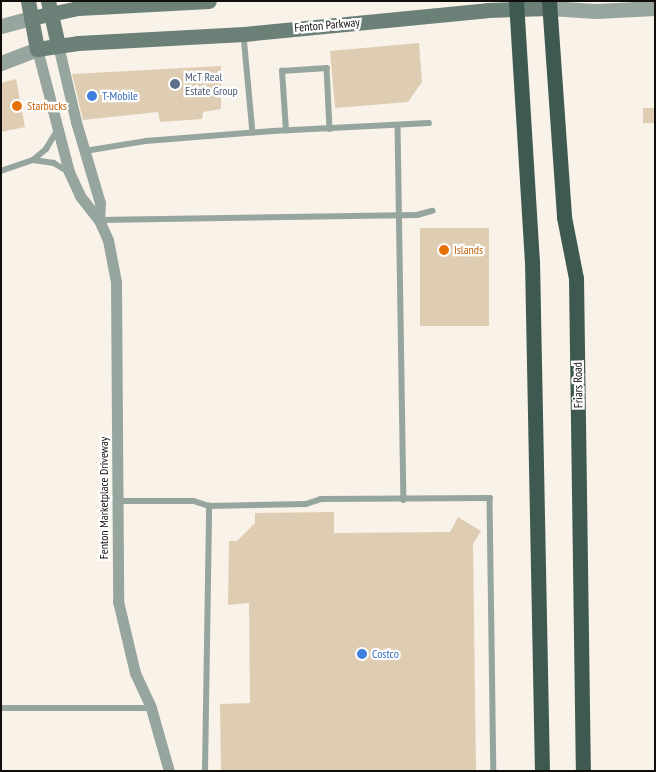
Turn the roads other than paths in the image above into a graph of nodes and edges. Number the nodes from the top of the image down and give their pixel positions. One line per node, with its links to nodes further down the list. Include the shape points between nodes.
1 (28, 1): 7 (main road)
2 (209, 1): 5 (main road)
3 (516, 4): 4 (main road, Fenton Parkway); 9 (main road, Fenton Parkway); 34 (highway, via 532,261)
4 (549, 5): 6 (street, Fenton Parkway, via 596,11); 35 (highway, Friars Road, via 564,217 576,278)
5 (49, 8): 7 (main road); 10 (main road)
6 (655, 8)
7 (31, 18): 8 (street); 11 (main road)
8 (1, 26)
9 (244, 34): 10 (main road, Fenton Parkway); 18 (lane)
10 (58, 45): 11 (main road, Fenton Parkway); 19 (street, Fenton Marketplace Driveway)
11 (37, 49): 12 (street, Fenton Parkway); 16 (street, Fenton Marketplace Driveway)
12 (1, 63)
13 (429, 123): 14 (lane)
14 (398, 125): 15 (lane); 24 (lane)
15 (330, 129): 17 (lane); 17 (lane, via 327,68 282,71)
16 (57, 131): 20 (lane, via 46,149); 22 (street, Fenton Marketplace Driveway)
17 (286, 131): 18 (lane)
18 (254, 133): 19 (lane, via 146,141)
19 (85, 151): 25 (street, Fenton Marketplace Driveway, via 100,203)
20 (34, 160): 21 (lane); 22 (lane, via 54,163)
21 (1, 171)
22 (68, 172): 25 (street, Fenton Marketplace Driveway, via 80,196)
23 (432, 211): 24 (lane)
24 (400, 215): 25 (lane); 26 (lane)
25 (99, 220): 27 (street, Fenton Marketplace Driveway, via 108,240 116,282)
26 (404, 500): 28 (lane, via 320,499 306,504); 33 (lane, via 490,498)
27 (118, 501): 28 (lane, via 194,501); 30 (street, Fenton Marketplace Driveway, via 118,601 135,673)
28 (209, 506): 32 (lane)
29 (1, 708): 30 (lane)
30 (151, 708): 31 (street, Fenton Marketplace Driveway)
31 (170, 771)
32 (205, 771)
33 (494, 771)
34 (542, 771)
35 (583, 771)

